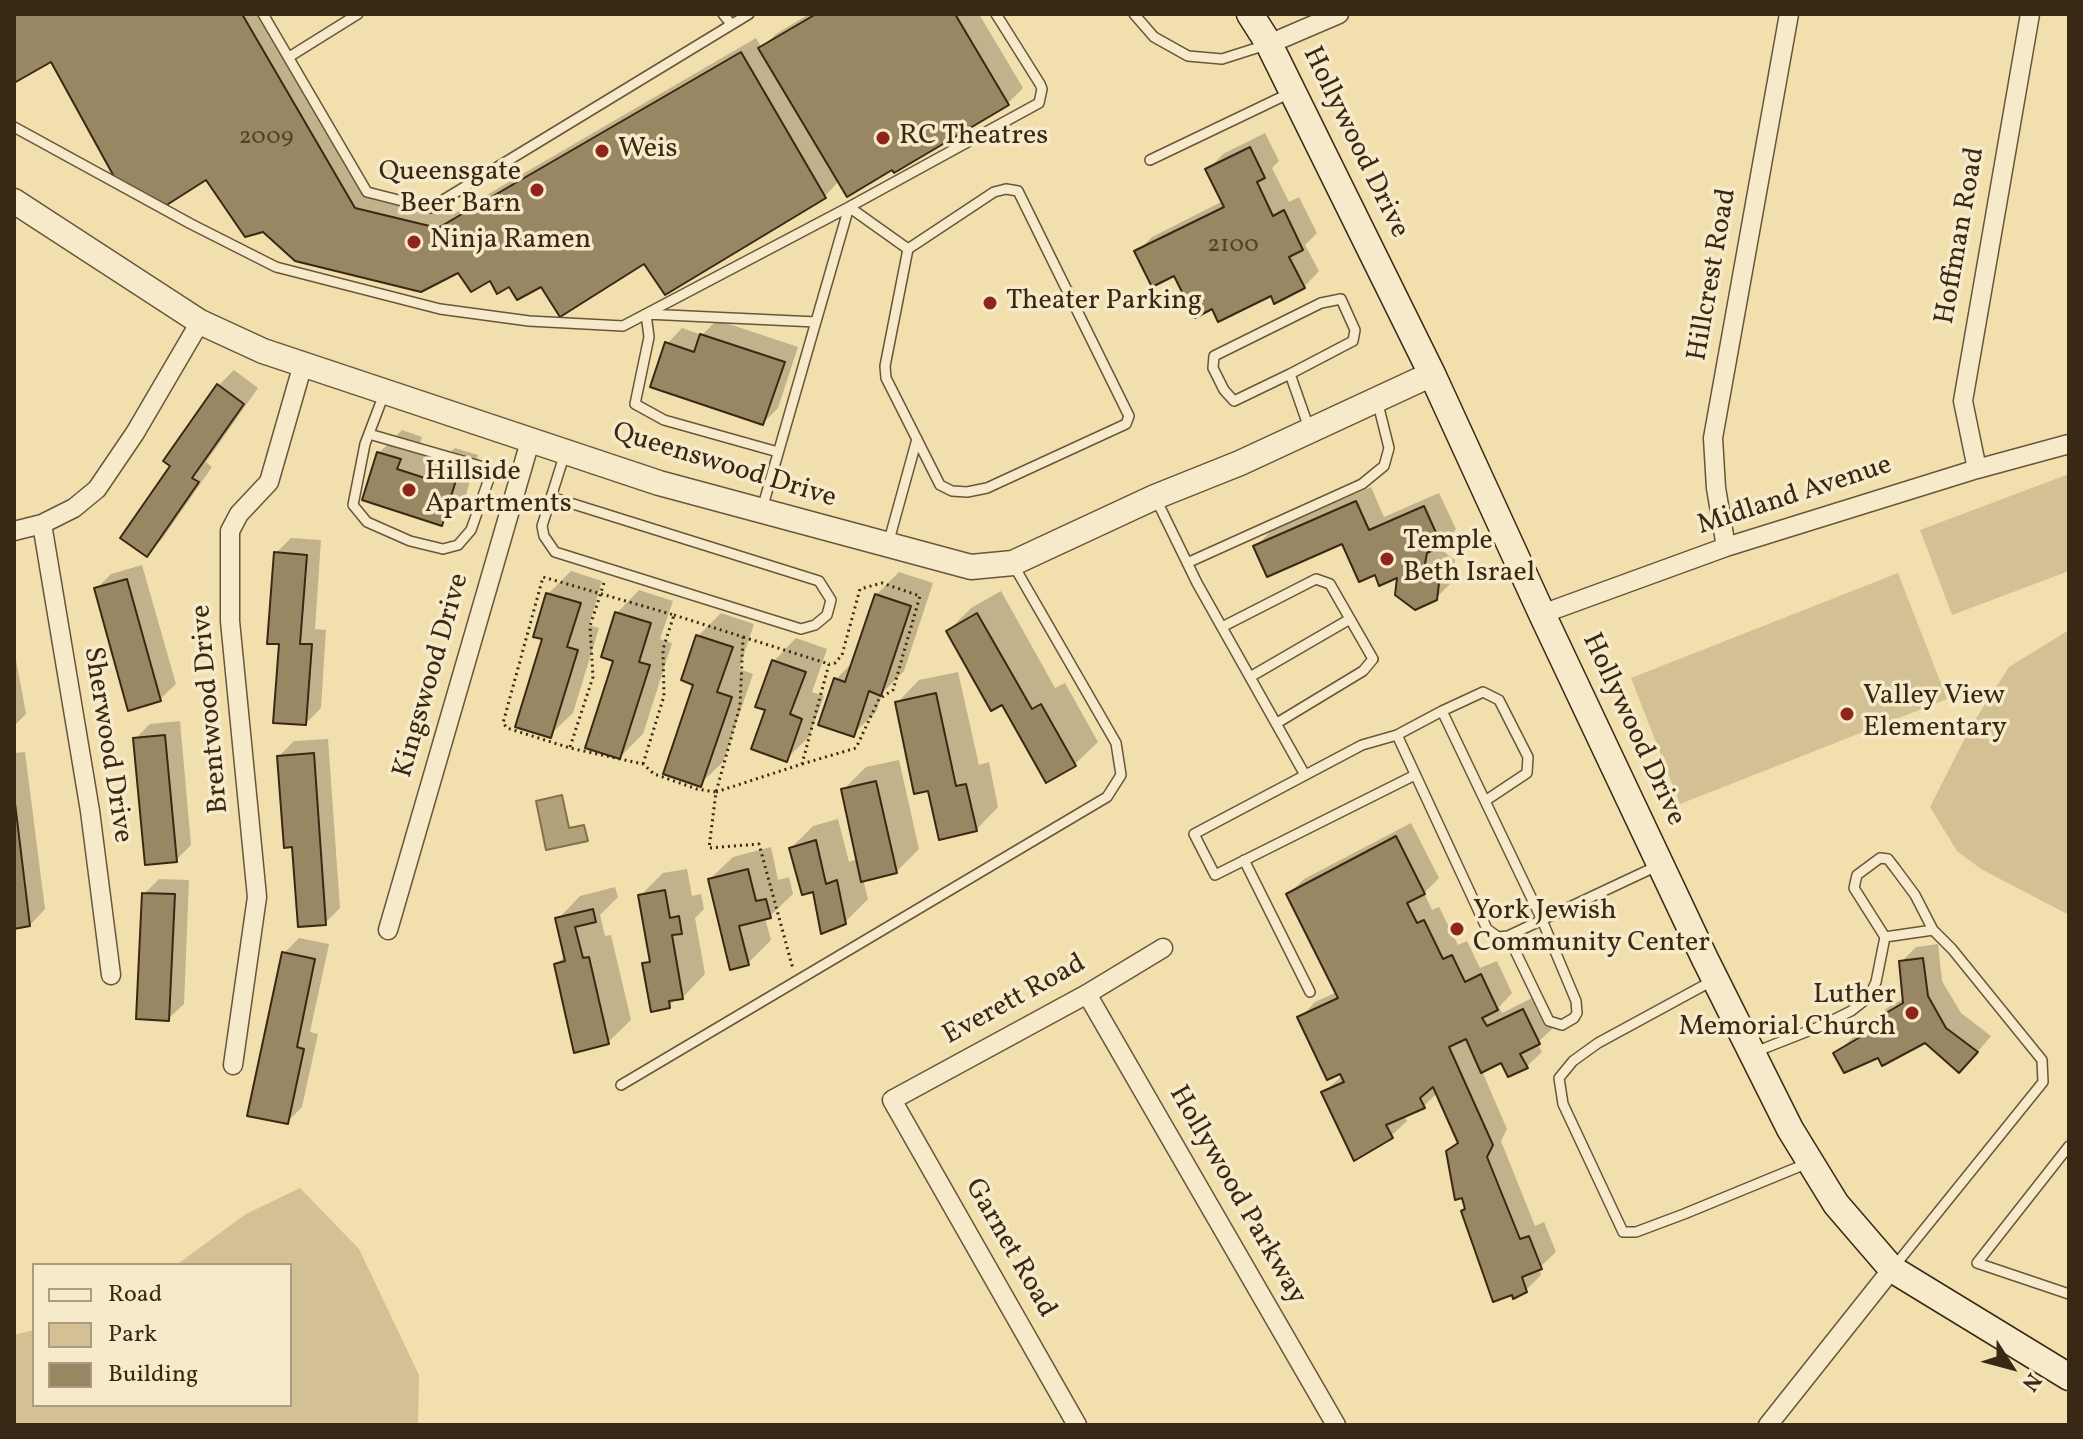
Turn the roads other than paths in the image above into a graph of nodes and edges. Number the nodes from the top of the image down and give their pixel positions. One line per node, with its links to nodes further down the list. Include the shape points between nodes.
1 (263, 14): 14 (lane)
2 (358, 14): 14 (lane)
3 (723, 14): 12 (lane)
4 (749, 14): 12 (lane)
5 (996, 14): 19 (lane, via 1040,84 1039,103)
6 (1134, 14): 13 (lane, via 1154,37 1188,56 1222,59)
7 (1250, 14): 13 (main road, Hollywood Drive)
8 (1339, 14): 13 (street)
9 (1782, 14): 10 (street)
10 (1789, 14): 43 (street, Hillcrest Road, via 1713,438)
11 (2030, 14): 36 (street, Hoffman Road, via 1963,401)
12 (731, 24): 14 (lane, via 430,208 367,192)
13 (1269, 44): 15 (main road, Hollywood Drive)
14 (289, 57)
15 (1293, 92): 17 (lane); 26 (main road, Hollywood Drive)
16 (14, 127): 21 (lane, via 276,267 440,309 529,321 623,326)
17 (1150, 160)
18 (14, 201): 22 (street, Queenswood Drive)
19 (849, 207): 20 (lane); 21 (lane); 23 (lane)
20 (908, 249): 32 (lane, via 885,366); 32 (lane, via 994,192 1018,191 1129,416 1126,424 987,488 967,492 940,485)
21 (646, 314): 23 (lane); 35 (lane, via 649,337 635,404 664,420)
22 (200, 322): 24 (street, Queenswood Drive); 40 (street, via 97,489)
23 (816, 322): 35 (lane)
24 (303, 364): 27 (street, Queenswood Drive); 69 (street, Brentwood Drive, via 269,482 230,531 230,621 257,897)
25 (1290, 374): 25 (lane, via 1353,341 1355,330 1341,299 1321,303 1214,356 1213,368 1234,401); 29 (lane)
26 (1432, 374): 28 (street, Queenswood Drive); 46 (main road, Hollywood Drive)
27 (385, 391): 30 (lane); 31 (street, Queenswood Drive)
28 (1377, 400): 29 (street, Queenswood Drive); 45 (lane, via 1389,448 1384,466 1362,484)
29 (1310, 431): 38 (street, Queenswood Drive)
30 (369, 434): 30 (lane, via 353,505 367,522 410,541 443,549 458,545 471,530 491,473)
31 (531, 438): 34 (street, Queenswood Drive); 59 (street, Kingswood Drive)
32 (917, 439): 42 (lane)
33 (2069, 444): 36 (street, Midland Avenue)
34 (566, 450): 37 (lane); 39 (street, Queenswood Drive)
35 (778, 452): 39 (lane)
36 (1977, 469): 43 (street, Midland Avenue)
37 (551, 497): 37 (lane, via 542,526 555,552 801,629 827,615 831,600 819,581)
38 (1155, 497): 44 (street, Queenswood Drive); 45 (lane)
39 (761, 511): 42 (street, Queenswood Drive)
40 (42, 524): 41 (street); 64 (street, Sherwood Drive, via 90,811)
41 (14, 531)
42 (888, 547): 44 (street, Queenswood Drive, via 971,567)
43 (1726, 547): 46 (street, Midland Avenue)
44 (1013, 563): 70 (lane, via 1116,743 1121,775 1107,797)
45 (1187, 563): 48 (lane)
46 (1542, 614): 57 (main road, Hollywood Drive)
47 (1350, 619): 48 (lane, via 1330,584 1316,579); 49 (lane); 51 (lane, via 1373,659 1363,671)
48 (1222, 627): 49 (lane)
49 (1250, 677): 51 (lane)
50 (1442, 711): 52 (lane); 55 (lane); 55 (lane, via 1483,692 1499,700 1528,757 1527,773)
51 (1277, 723): 53 (lane)
52 (1397, 735): 53 (lane, via 1362,745); 54 (lane)
53 (1305, 775): 56 (lane, via 1194,834 1215,875)
54 (1415, 775): 56 (lane); 61 (lane, via 1487,929 1498,937)
55 (1485, 801): 58 (lane)
56 (1244, 860): 66 (lane)
57 (1660, 864): 58 (lane); 65 (main road, Hollywood Drive)
58 (1542, 920): 61 (lane); 61 (lane, via 1578,1007 1574,1018 1562,1025 1544,1015)
59 (388, 930)
60 (1933, 930): 62 (lane); 62 (lane, via 1915,895 1888,859 1880,858 1857,875 1854,888); 74 (lane, via 2042,1060 2043,1082)
61 (1508, 936)
62 (1885, 937): 68 (lane, via 1869,997 1821,1026)
63 (1163, 948): 67 (street, Everett Road)
64 (111, 975)
65 (1715, 980): 68 (main road, Hollywood Drive); 73 (lane, via 1598,1043 1559,1078 1563,1104 1623,1232 1636,1232)
66 (1310, 992)
67 (1087, 994): 71 (street, Everett Road); 78 (street, Hollywood Parkway)
68 (1752, 1053): 73 (main road, Hollywood Drive)
69 (233, 1065)
70 (621, 1085)
71 (892, 1100): 77 (street, Garnet Road)
72 (2069, 1146): 75 (lane, via 1977,1263)
73 (1810, 1162): 74 (main road, Hollywood Drive, via 1836,1204)
74 (1892, 1269): 76 (main road, Hollywood Drive); 79 (street)
75 (2069, 1294)
76 (2069, 1377)
77 (1077, 1425)
78 (1336, 1425)
79 (1768, 1425)

